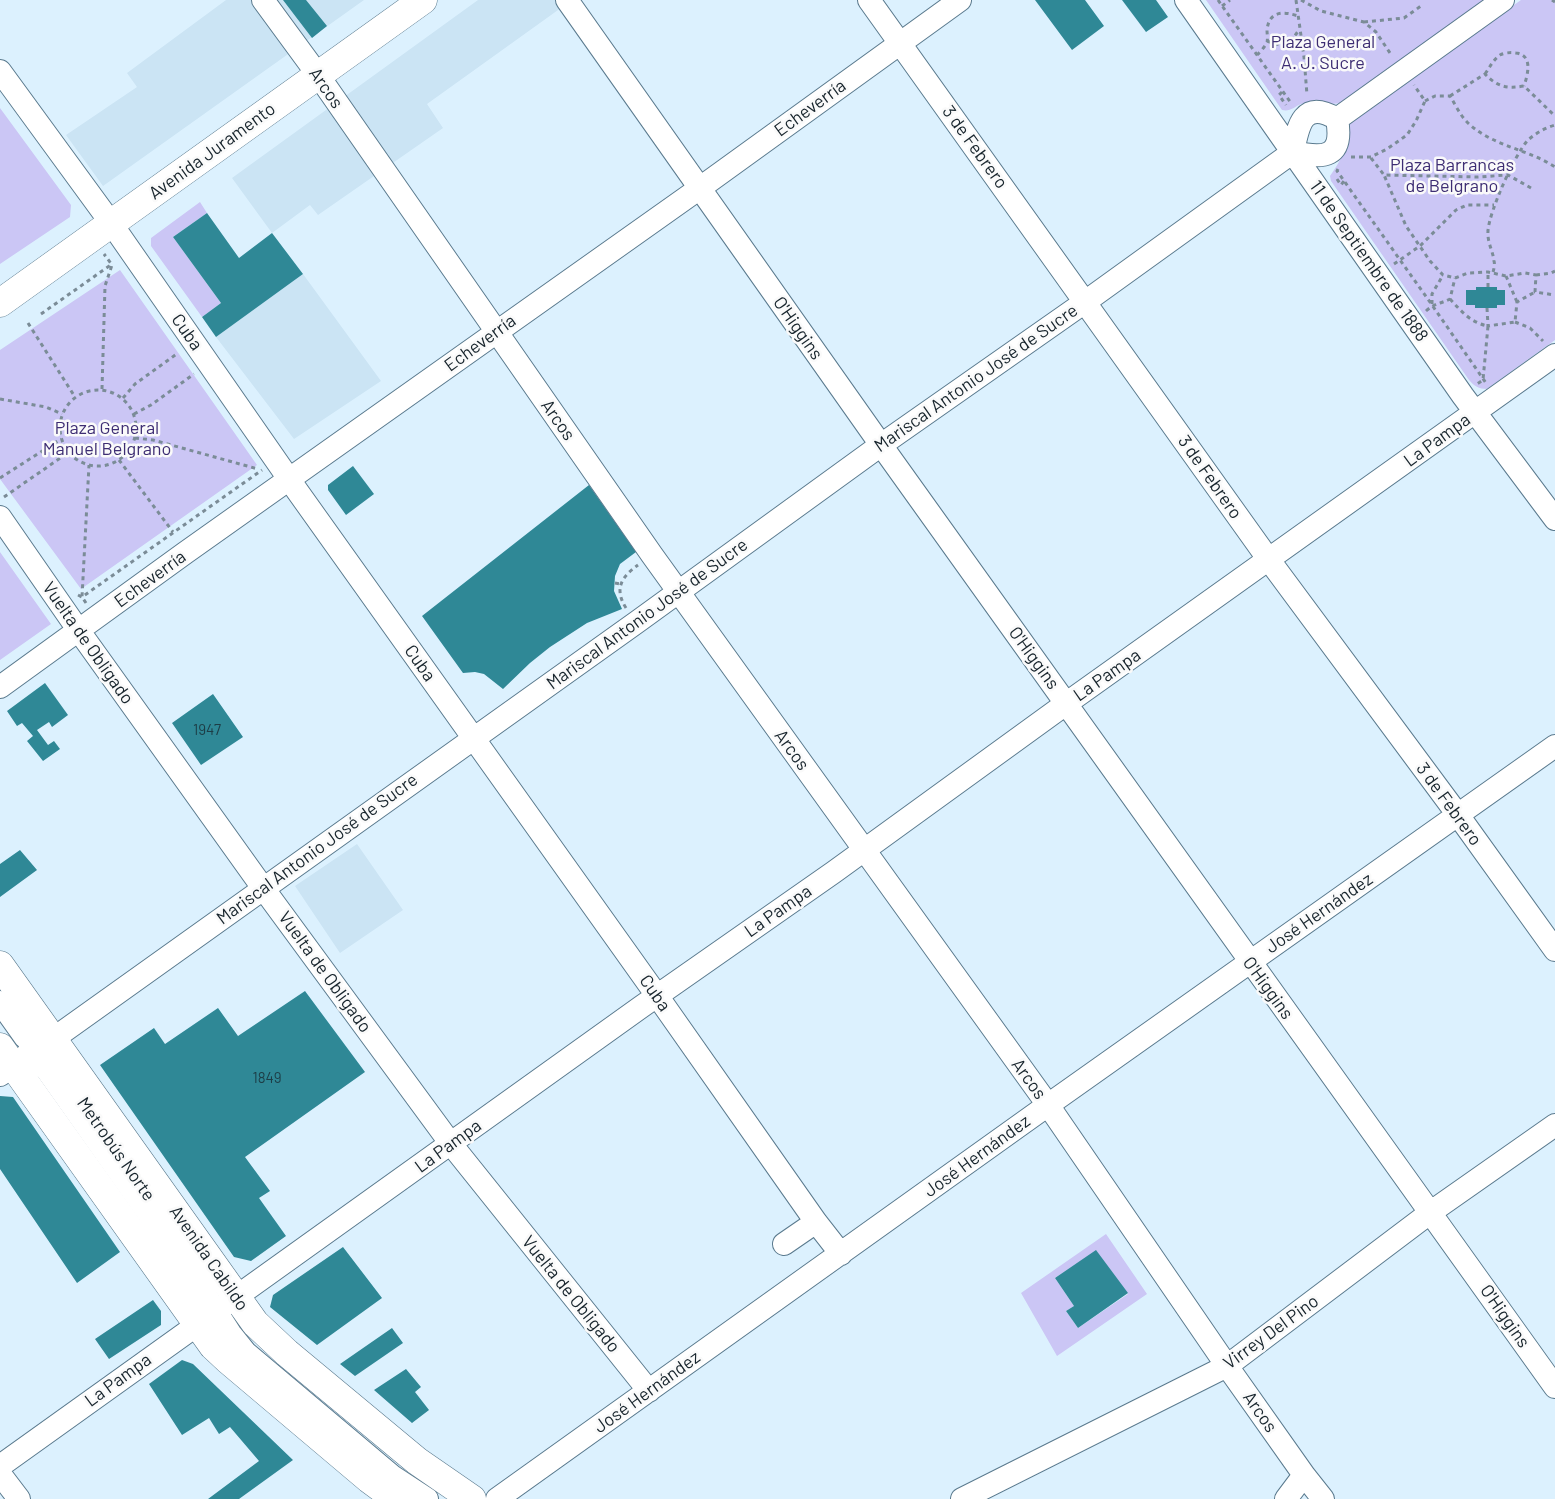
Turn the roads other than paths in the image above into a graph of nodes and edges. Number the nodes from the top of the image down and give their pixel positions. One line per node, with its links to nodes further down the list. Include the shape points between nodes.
1 (263, 0): 10 (street, Arcos)
2 (424, 0): 10 (main road, Avenida Juramento)
3 (567, 0): 13 (street, O'Higgins)
4 (869, 0): 8 (street, 3 de Febrero)
5 (960, 0): 8 (street, Echeverría)
6 (1186, 0): 12 (street, 11 de Septiembre de 1888)
7 (1503, 0): 11 (street)
8 (900, 43): 13 (street, Echeverría); 15 (street, 3 de Febrero)
9 (0, 72): 14 (street, Cuba)
10 (318, 75): 14 (main road, Avenida Juramento); 17 (street, Arcos)
11 (1337, 119): 12 (street, via 1318,112 1304,118 1298,125); 12 (street, via 1338,140 1329,153 1320,156)
12 (1293, 152): 15 (street, Mariscal Antonio José de Sucre); 19 (street, 11 de Septiembre de 1888)
13 (700, 188): 17 (street, Echeverría); 20 (street, O'Higgins)
14 (101, 230): 16 (main road, Avenida Juramento); 21 (street, Cuba)
15 (1086, 302): 20 (street, Mariscal Antonio José de Sucre); 24 (street, 3 de Febrero)
16 (0, 303)
17 (496, 331): 21 (street, Echeverría); 25 (street, Arcos)
18 (1555, 355): 19 (street, La Pampa, via 1490,388)
19 (1470, 404): 23 (street, 11 de Septiembre de 1888); 24 (street, La Pampa)
20 (881, 445): 25 (street, Mariscal Antonio José de Sucre); 28 (street, O'Higgins)
21 (289, 480): 26 (street, Echeverría); 29 (street, Cuba)
22 (2, 507): 26 (street, Vuelta de Obligado)
23 (1555, 519)
24 (1270, 560): 28 (street, La Pampa); 31 (street, 3 de Febrero)
25 (679, 592): 29 (street, Mariscal Antonio José de Sucre); 32 (street, Arcos)
26 (88, 625): 27 (street, Echeverría); 33 (street, Vuelta de Obligado)
27 (0, 687)
28 (1067, 704): 32 (street, La Pampa); 35 (street, O'Higgins)
29 (473, 738): 33 (street, Mariscal Antonio José de Sucre); 37 (street, Cuba)
30 (1555, 746): 31 (street, José Hernández)
31 (1458, 815): 34 (street, 3 de Febrero); 35 (street, José Hernández)
32 (863, 849): 37 (street, La Pampa); 41 (street, Arcos)
33 (263, 888): 40 (street, Mariscal Antonio José de Sucre); 43 (street, Vuelta de Obligado)
34 (1555, 950)
35 (1250, 962): 41 (street, José Hernández); 44 (street, O'Higgins)
36 (0, 965): 40 (main road, Avenida Cabildo)
37 (658, 997): 43 (street, La Pampa); 45 (street, Cuba)
38 (0, 1002): 40 (street, via 25,1037)
39 (0, 1028): 40 (street)
40 (22, 1055): 48 (main road, Avenida Cabildo); 48 (main road, Avenida Cabildo)
41 (1048, 1105): 47 (street, José Hernández); 49 (street, Arcos)
42 (1555, 1125): 44 (street, Virrey Del Pino)
43 (451, 1144): 48 (street, La Pampa); 51 (street, Vuelta de Obligado)
44 (1431, 1212): 49 (street, Virrey Del Pino); 50 (street, O'Higgins)
45 (816, 1222): 46 (street); 47 (street, Cuba)
46 (784, 1244)
47 (841, 1254): 51 (street, José Hernández)
48 (219, 1309): 52 (street, La Pampa); 56 (main road, Avenida Cabildo, via 213,1346); 57 (street, via 230,1333 256,1363 392,1476); 58 (street, via 406,1467); 59 (main road, Avenida Cabildo, via 255,1323 418,1461)
49 (1227, 1366): 54 (street, Arcos); 61 (street, Virrey Del Pino)
50 (1555, 1386)
51 (649, 1391): 60 (street, José Hernández)
52 (0, 1466)
53 (0, 1474): 55 (street)
54 (1304, 1475): 62 (street); 63 (street, Arcos)
55 (19, 1499)
56 (396, 1499)
57 (427, 1499)
58 (450, 1499)
59 (472, 1499)
60 (498, 1499)
61 (962, 1499)
62 (1286, 1499)
63 (1323, 1499)

